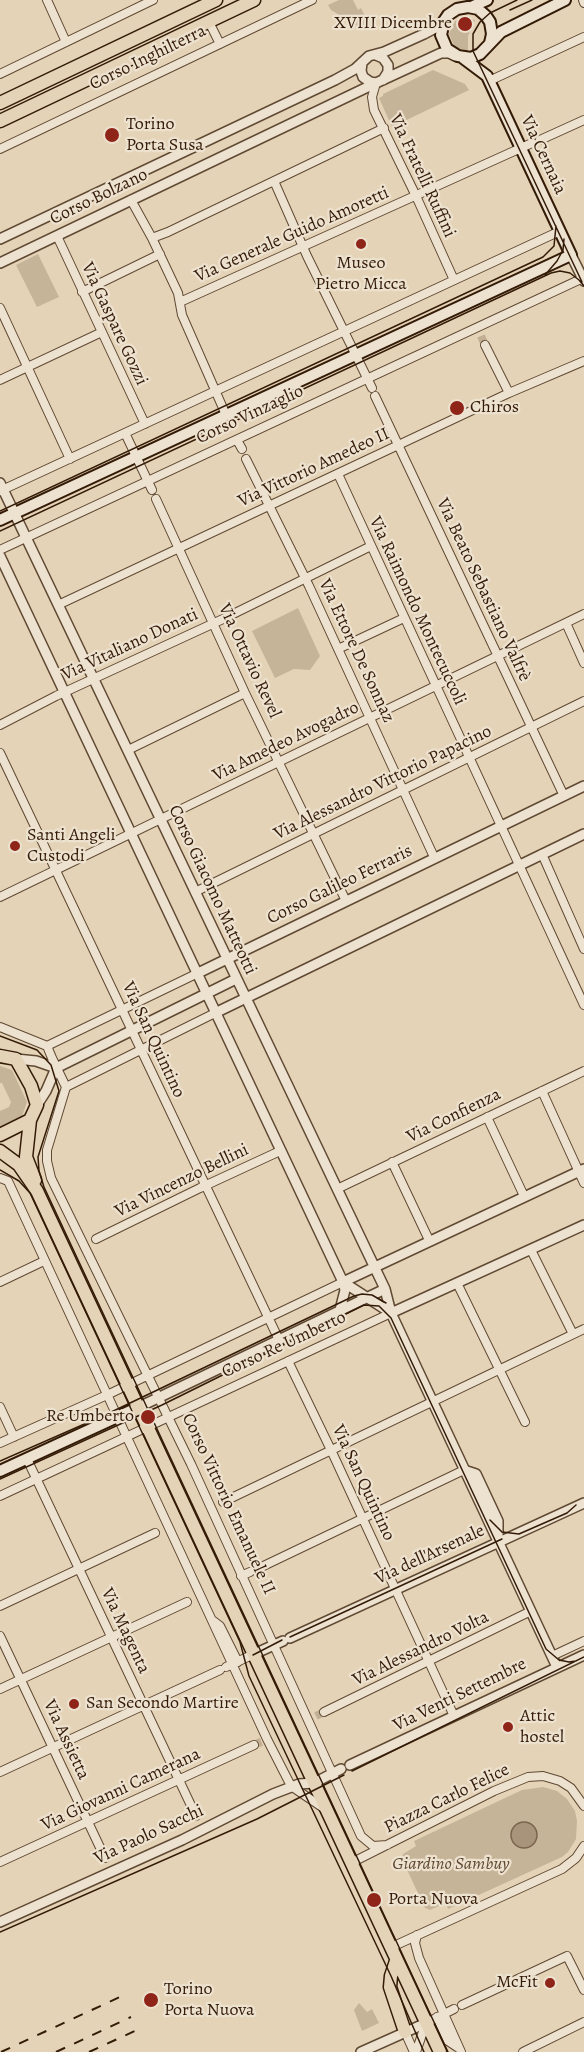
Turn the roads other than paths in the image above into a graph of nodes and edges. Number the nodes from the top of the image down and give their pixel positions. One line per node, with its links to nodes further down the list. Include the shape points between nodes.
1 (47, 0): 13 (street)
2 (153, 0): 13 (street)
3 (216, 0): 8 (main road, Corso Inghilterra)
4 (254, 0): 10 (main road, Corso Inghilterra)
5 (312, 0): 14 (street, Corso Inghilterra)
6 (487, 0): 9 (main road)
7 (565, 0): 15 (main road, via 501,32)
8 (200, 3): 10 (street); 22 (main road, Corso Inghilterra)
9 (471, 8): 11 (main road, via 454,10); 15 (main road, via 488,19 492,29)
10 (209, 21): 14 (street); 24 (main road, Corso Inghilterra)
11 (444, 21): 16 (street); 17 (main road, via 442,40 447,49)
12 (584, 37): 20 (street)
13 (66, 42): 19 (street)
14 (220, 44): 26 (street, Corso Inghilterra)
15 (489, 45): 17 (main road, via 475,57); 20 (main road, Via Cernaia)
16 (376, 55): 18 (street); 21 (street, via 385,59 389,67 387,75)
17 (460, 57): 20 (main road, Via Cernaia); 21 (street, Corso Bolzano, via 441,53)
18 (362, 63): 21 (street, via 363,77); 28 (street, Corso Bolzano, via 335,80)
19 (0, 74)
20 (488, 79): 27 (main road, Via Cernaia)
21 (378, 82): 25 (street, Via Fratelli Ruffini, via 372,97); 31 (street, Corso Bolzano)
22 (0, 103)
23 (584, 120): 27 (street, Via Generale Guido Amoretti)
24 (0, 122)
25 (384, 128): 29 (street); 30 (street, Via Fratelli Ruffini)
26 (0, 148)
27 (521, 149): 30 (street, Via Generale Guido Amoretti); 32 (main road, Via Cernaia)
28 (122, 181): 31 (street); 35 (street, Corso Bolzano)
29 (274, 181): 34 (street); 36 (street)
30 (416, 196): 36 (street, Via Generale Guido Amoretti); 41 (street, Via Fratelli Ruffini)
31 (131, 200): 33 (street, Corso Bolzano); 34 (street)
32 (560, 231): 38 (main road, Via Cernaia); 41 (street, Corso Vinzaglio)
33 (57, 236): 39 (street, Corso Bolzano); 42 (street, Via Gaspare Gozzi)
34 (152, 238): 37 (street)
35 (0, 239)
36 (303, 247): 43 (street, Via Generale Guido Amoretti); 47 (street)
37 (160, 254): 42 (street); 43 (street)
38 (571, 255): 40 (street, Via Cernaia); 50 (main road, Corso Vinzaglio)
39 (0, 263)
40 (583, 279): 45 (street, Corso Vinzaglio)
41 (454, 280): 47 (street, Corso Vinzaglio)
42 (82, 292): 46 (street, Via Gaspare Gozzi)
43 (180, 302): 55 (street)
44 (0, 308): 52 (street)
45 (477, 327): 48 (street); 53 (street, Corso Vinzaglio)
46 (102, 332): 52 (street); 58 (street, Via Gaspare Gozzi)
47 (343, 332): 50 (street); 55 (street, Corso Vinzaglio)
48 (481, 336)
49 (485, 345): 56 (street)
50 (355, 355): 53 (street); 57 (main road, Corso Vinzaglio)
51 (584, 361): 56 (street, Via Vittorio Amedeo II)
52 (28, 367): 54 (street); 64 (street)
53 (367, 379): 60 (street, Corso Vinzaglio); 61 (street, Via Beato Sebastiano Valfrè)
54 (0, 380)
55 (215, 391): 57 (street); 58 (street, Corso Vinzaglio)
56 (509, 393): 61 (street, Via Vittorio Amedeo II)
57 (226, 415): 63 (main road, Corso Vinzaglio)
58 (145, 424): 59 (street, Corso Vinzaglio)
59 (125, 433): 63 (street); 64 (street, Corso Vinzaglio)
60 (237, 440): 62 (street); 67 (street, Corso Vinzaglio)
61 (399, 445): 66 (street, Via Vittorio Amedeo II); 86 (street, Via Beato Sebastiano Valfrè)
62 (242, 449)
63 (137, 457): 67 (street); 72 (main road, Corso Vinzaglio)
64 (69, 459): 68 (street, Corso Vinzaglio)
65 (246, 459): 71 (street, Via Ettore De Sonnaz)
66 (338, 474): 71 (street, Via Vittorio Amedeo II); 75 (street, Via Raimondo Montecuccoli)
67 (148, 481): 69 (street); 74 (street, Corso Vinzaglio)
68 (1, 488): 72 (street, Corso Giacomo Matteotti)
69 (152, 490)
70 (156, 499): 76 (street, Via Ottavio Revel)
71 (269, 506): 76 (street, Via Vittorio Amedeo II); 79 (street, Via Ettore De Sonnaz)
72 (15, 513): 73 (main road, Corso Vinzaglio); 74 (street, Corso Giacomo Matteotti)
73 (0, 520)
74 (27, 538): 77 (street, Corso Vinzaglio); 80 (street, Corso Giacomo Matteotti)
75 (371, 546): 79 (street, Via Vitaliano Donati); 82 (street, Via Raimondo Montecuccoli)
76 (179, 549): 80 (street, Via Vittorio Amedeo II); 83 (street, Via Ottavio Revel)
77 (0, 550)
78 (0, 556): 90 (street)
79 (305, 578): 83 (street, Via Vitaliano Donati); 85 (street, Via Ettore De Sonnaz)
80 (58, 605): 88 (street, Corso Giacomo Matteotti)
81 (584, 614): 84 (street, Via Amedeo Avogadro)
82 (404, 618): 85 (street); 89 (street, Via Raimondo Montecuccoli)
83 (214, 622): 88 (street, Via Vitaliano Donati); 91 (street, Via Ottavio Revel)
84 (566, 623): 86 (street, Via Amedeo Avogadro); 87 (street)
85 (338, 649): 93 (street, Via Ettore De Sonnaz)
86 (497, 656): 89 (street, Via Amedeo Avogadro); 95 (street, Via Beato Sebastiano Valfrè)
87 (584, 663)
88 (94, 679): 90 (street, Via Vitaliano Donati); 96 (street, Corso Giacomo Matteotti)
89 (435, 686): 93 (street, Via Amedeo Avogadro); 98 (street, Via Raimondo Montecuccoli)
90 (64, 692): 94 (street, Via Vitaliano Donati); 105 (street)
91 (245, 693): 96 (street); 99 (street, Via Ottavio Revel)
92 (584, 701): 95 (street, Via Alessandro Vittorio Papacino)
93 (371, 717): 99 (street, Via Amedeo Avogadro); 101 (street, Via Ettore De Sonnaz)
94 (0, 724)
95 (530, 728): 98 (street, Via Alessandro Vittorio Papacino); 102 (street, Via Beato Sebastiano Valfrè)
96 (128, 750): 103 (street, Corso Giacomo Matteotti)
97 (0, 753): 111 (street, Via San Quintino)
98 (468, 758): 101 (street, Via Alessandro Vittorio Papacino); 104 (street, Via Raimondo Montecuccoli)
99 (280, 762): 103 (street, Via Amedeo Avogadro); 106 (street, Via Ottavio Revel)
100 (584, 786): 102 (street, Corso Galileo Ferraris)
101 (403, 790): 106 (street, Via Alessandro Vittorio Papacino); 109 (street, Via Ettore De Sonnaz)
102 (564, 796): 104 (street, Corso Galileo Ferraris)
103 (160, 819): 105 (street, Via Amedeo Avogadro); 112 (street, Corso Giacomo Matteotti)
104 (500, 826): 109 (street, Corso Galileo Ferraris); 110 (street, Via Raimondo Montecuccoli)
105 (130, 834): 111 (street, Via Amedeo Avogadro); 117 (street)
106 (313, 834): 112 (street, Via Alessandro Vittorio Papacino); 114 (street, Via Ottavio Revel)
107 (584, 834): 108 (street)
108 (542, 854): 110 (street); 115 (street)
109 (434, 857): 114 (street, Corso Galileo Ferraris)
110 (519, 865): 120 (street); 121 (street, Via Raimondo Montecuccoli)
111 (56, 870): 113 (street, Via Amedeo Avogadro); 122 (street, Via San Quintino)
112 (195, 892): 116 (street, Corso Giacomo Matteotti)
113 (0, 897)
114 (346, 901): 116 (street, Corso Galileo Ferraris)
115 (584, 949)
116 (227, 960): 117 (street, Corso Galileo Ferraris); 118 (street, Corso Giacomo Matteotti)
117 (196, 974): 119 (street); 122 (street, Corso Galileo Ferraris)
118 (236, 979): 119 (street); 120 (street, Corso Giacomo Matteotti)
119 (206, 993): 123 (street); 125 (street)
120 (245, 999): 123 (street); 145 (street, Corso Giacomo Matteotti)
121 (584, 1005)
122 (122, 1009): 125 (street, Via San Quintino); 126 (street, Corso Galileo Ferraris)
123 (215, 1013): 127 (street); 139 (street)
124 (0, 1027): 126 (street)
125 (131, 1030): 127 (street, Via San Quintino); 130 (street)
126 (47, 1046): 130 (street)
127 (140, 1050): 132 (street); 144 (street, Via San Quintino)
128 (0, 1055): 129 (main road)
129 (16, 1059): 130 (street); 134 (main road)
130 (56, 1068): 132 (street); 134 (street)
131 (584, 1071): 133 (street, Via Confienza)
132 (66, 1087): 150 (street, Corso Vittorio Emanuele II, via 47,1161 51,1178)
133 (542, 1091): 135 (street, Via Confienza); 141 (street)
134 (37, 1105): 136 (main road)
135 (487, 1117): 140 (street, Via Confienza); 147 (street)
136 (30, 1120): 137 (main road); 146 (main road, via 27,1157)
137 (0, 1135)
138 (0, 1151): 146 (main road, via 19,1165)
139 (280, 1151): 144 (street, Via Vincenzo Bellini); 154 (street)
140 (392, 1162): 145 (street, Via Confienza); 149 (street)
141 (581, 1170): 143 (street); 147 (street, Corso Re Umberto)
142 (4, 1179): 152 (street)
143 (584, 1183)
144 (205, 1186): 150 (street, Via Vincenzo Bellini); 161 (street, Via San Quintino)
145 (337, 1189): 153 (street, Corso Giacomo Matteotti)
146 (37, 1191): 168 (main road)
147 (524, 1196): 149 (street, Corso Re Umberto)
148 (584, 1225): 151 (street, Corso Re Umberto)
149 (429, 1240): 153 (street, Corso Re Umberto)
150 (90, 1243): 167 (street, Corso Vittorio Emanuele II)
151 (531, 1250): 156 (street, Corso Re Umberto); 163 (street)
152 (44, 1260): 155 (street); 169 (street)
153 (375, 1267): 154 (street, Corso Re Umberto); 157 (street, Corso Giacomo Matteotti)
154 (343, 1281): 158 (street); 159 (street, Corso Re Umberto); 161 (street, Corso Re Umberto)
155 (0, 1282)
156 (457, 1283): 160 (street, Corso Re Umberto); 166 (street)
157 (385, 1289): 158 (street, Corso Re Umberto); 160 (street, Corso Giacomo Matteotti)
158 (367, 1297): 159 (street, Corso Re Umberto); 160 (street)
159 (340, 1310): 164 (street, Corso Re Umberto)
160 (391, 1313): 165 (street, Corso Re Umberto); 171 (street, Corso Giacomo Matteotti)
161 (268, 1317): 164 (street, Via San Quintino); 167 (street, Corso Re Umberto)
162 (584, 1329): 163 (street)
163 (573, 1334): 166 (street)
164 (279, 1340): 170 (street, Corso Re Umberto)
165 (288, 1361): 175 (street, Corso Re Umberto); 181 (street, Via San Quintino)
166 (499, 1369): 171 (street); 176 (street)
167 (148, 1375): 168 (street, Corso Re Umberto); 170 (street, Corso Vittorio Emanuele II)
168 (128, 1384): 169 (street, Corso Re Umberto); 173 (main road)
169 (107, 1395): 174 (street); 178 (street, Corso Re Umberto)
170 (158, 1398): 173 (street, Corso Re Umberto); 175 (street, Corso Vittorio Emanuele II)
171 (432, 1401): 181 (street); 183 (street, Corso Giacomo Matteotti)
172 (0, 1407): 178 (street)
173 (139, 1407): 174 (main road, Corso Re Umberto); 177 (main road)
174 (117, 1417): 179 (street); 182 (main road, Corso Re Umberto)
175 (168, 1418): 177 (street, Corso Re Umberto); 188 (street, Corso Vittorio Emanuele II)
176 (525, 1422)
177 (148, 1428): 179 (street, Corso Re Umberto); 202 (main road)
178 (14, 1437): 180 (street, Corso Re Umberto)
179 (127, 1437): 185 (street, Corso Re Umberto); 190 (street)
180 (0, 1443)
181 (331, 1450): 188 (street); 189 (street, Via San Quintino)
182 (27, 1459): 184 (main road, Corso Re Umberto); 185 (street, Via Magenta)
183 (464, 1470): 189 (street); 191 (street, Corso Giacomo Matteotti)
184 (0, 1471)
185 (36, 1479): 186 (street, Corso Re Umberto); 192 (street, Via Magenta)
186 (0, 1496)
187 (584, 1503): 191 (street, Via dell'Arsenale)
188 (216, 1504): 193 (street, Corso Vittorio Emanuele II)
189 (363, 1518): 193 (street); 194 (street, Via San Quintino)
190 (162, 1530): 192 (street); 195 (street)
191 (498, 1542): 194 (street, Via dell'Arsenale); 197 (street, Corso Giacomo Matteotti)
192 (79, 1569): 196 (street); 199 (street, Via Magenta)
193 (242, 1576): 201 (street, Corso Vittorio Emanuele II)
194 (396, 1589): 201 (street, Via dell'Arsenale); 205 (street, Via San Quintino)
195 (194, 1599): 199 (street); 206 (street, via 211,1619)
196 (0, 1606)
197 (531, 1611): 204 (street, Corso Giacomo Matteotti); 205 (street, Via Alessandro Volta)
198 (0, 1636): 208 (street, Via Assietta)
199 (111, 1637): 208 (street); 210 (street, Via Magenta)
200 (584, 1641): 204 (street)
201 (273, 1645): 202 (street, Via dell'Arsenale); 214 (street, Corso Vittorio Emanuele II)
202 (254, 1654): 206 (street); 220 (main road)
203 (584, 1655): 207 (street, Via Venti Settembre)
204 (552, 1656): 207 (street, Corso Giacomo Matteotti)
205 (430, 1662): 211 (street, Via Alessandro Volta); 213 (street, Via San Quintino)
206 (229, 1666): 210 (street); 221 (street)
207 (557, 1667): 213 (street, Via Venti Settembre)
208 (21, 1680): 209 (street); 216 (street, Via Assietta)
209 (0, 1689)
210 (143, 1706): 216 (street); 219 (street, Via Magenta)
211 (324, 1712)
212 (316, 1716): 214 (street)
213 (454, 1716): 217 (street, Via Venti Settembre)
214 (307, 1719): 217 (street, Corso Vittorio Emanuele II)
215 (254, 1745): 219 (street, Via Giovanni Camerana)
216 (53, 1747): 218 (street); 225 (street, Via Assietta)
217 (341, 1770): 220 (street, Via Venti Settembre); 227 (street, Corso Vittorio Emanuele II, via 361,1836 373,1846)
218 (0, 1772)
219 (178, 1780): 225 (street, Via Giovanni Camerana); 226 (street, Via Magenta)
220 (314, 1783): 221 (street, Via Paolo Sacchi); 224 (main road)
221 (291, 1786): 224 (street); 226 (street, Via Paolo Sacchi)
222 (581, 1798): 223 (street, Piazza Carlo Felice); 227 (street, Piazza Carlo Felice, via 560,1781 528,1777)
223 (584, 1806)
224 (325, 1809): 230 (main road)
225 (88, 1821): 229 (street, Via Giovanni Camerana); 231 (street, Via Assietta)
226 (199, 1823): 231 (street, Via Paolo Sacchi)
227 (387, 1845): 230 (street, Piazza Carlo Felice)
228 (584, 1846): 233 (street, via 562,1869)
229 (0, 1862)
230 (351, 1863): 234 (main road)
231 (108, 1864): 232 (street, Via Paolo Sacchi)
232 (0, 1922)
233 (417, 1935): 234 (street, via 394,1946); 237 (street, via 415,1943)
234 (388, 1944): 235 (main road)
235 (396, 1961): 237 (main road); 239 (main road, via 390,1987)
236 (584, 1990): 237 (street, via 567,1956)
237 (435, 2018): 239 (street); 240 (street, via 448,2041); 242 (street); 243 (main road)
238 (584, 2022): 244 (street)
239 (405, 2032): 241 (street); 242 (street)
240 (460, 2050)
241 (361, 2052)
242 (415, 2052)
243 (440, 2052)
244 (524, 2052)

